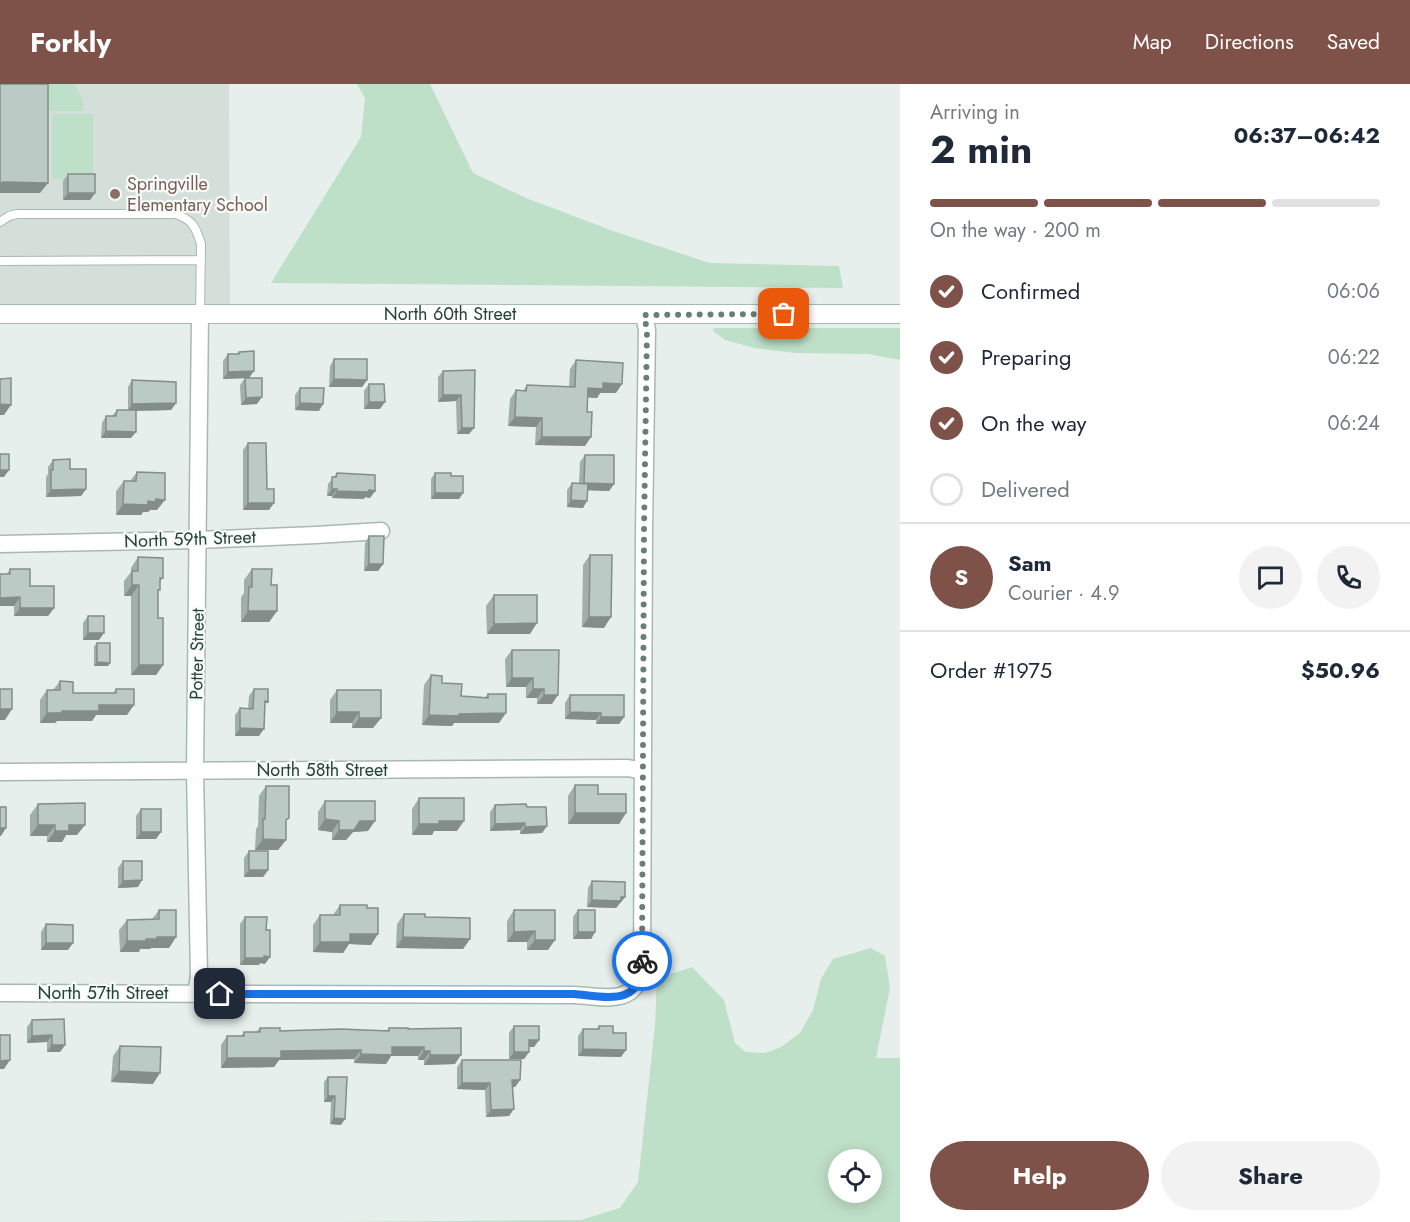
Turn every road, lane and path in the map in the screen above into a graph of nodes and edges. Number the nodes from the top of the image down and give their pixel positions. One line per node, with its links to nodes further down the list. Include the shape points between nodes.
1 (0, 222): 2 (lane, via 17,214 175,214 184,217 198,234)
2 (201, 260): 3 (lane); 5 (lane)
3 (0, 261)
4 (0, 314): 5 (main road, North 60th Street)
5 (200, 314): 7 (main road, North 60th Street); 9 (street, Potter Street)
6 (900, 314): 7 (main road, North 60th Street)
7 (644, 315): 12 (street, via 647,330)
8 (381, 531): 9 (street, North 59th Street)
9 (198, 540): 10 (street, North 59th Street); 11 (street, Potter Street)
10 (0, 544)
11 (195, 771): 12 (street, North 58th Street); 13 (street, North 58th Street); 15 (street, Potter Street, via 199,977)
12 (643, 771): 15 (street, North 57th Street, via 642,972 635,988 626,995)
13 (0, 772)
14 (0, 993): 15 (street, North 57th Street)
15 (196, 994)

